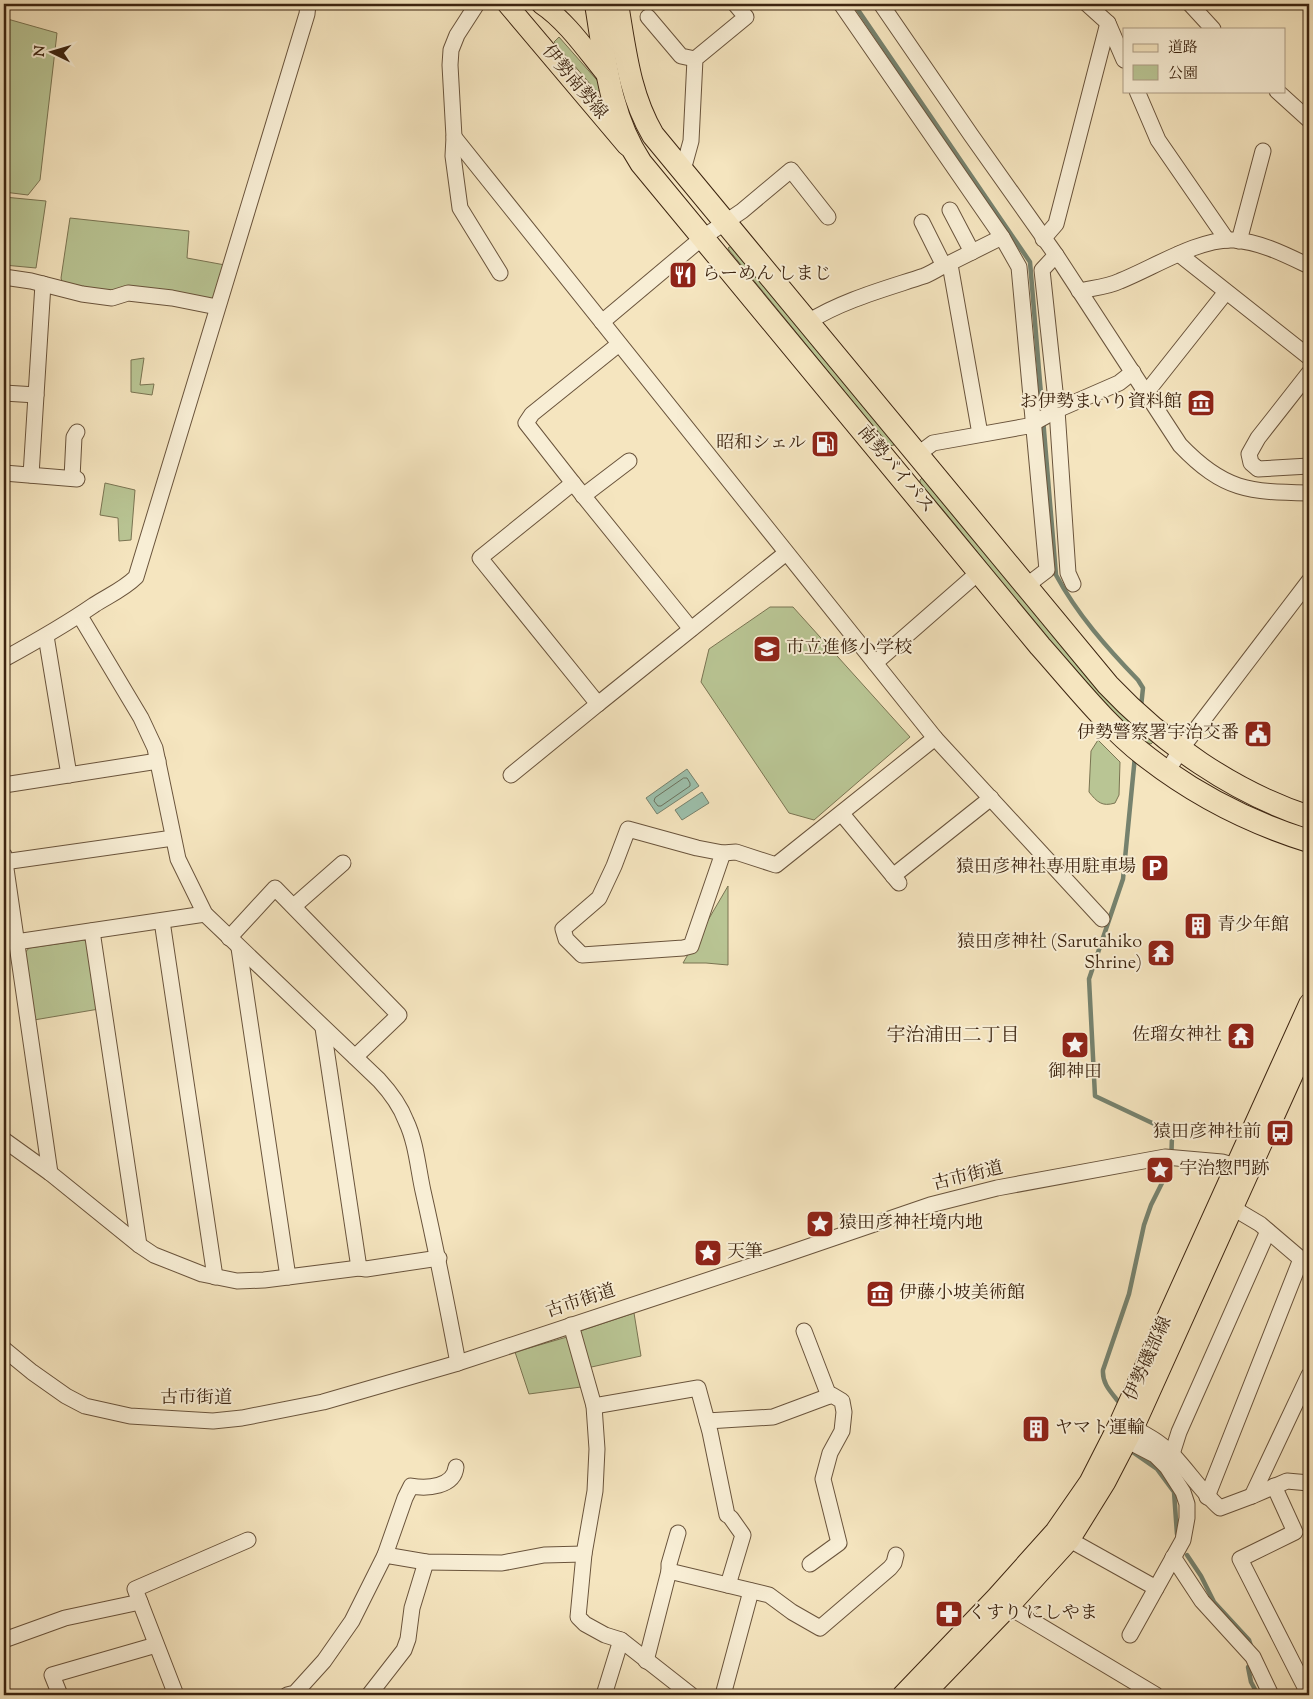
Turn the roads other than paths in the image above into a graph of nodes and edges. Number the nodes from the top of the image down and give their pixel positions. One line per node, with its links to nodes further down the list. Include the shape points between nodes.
1 (308, 4): 44 (street)
2 (477, 4): 22 (street, via 451,50)
3 (507, 4): 24 (main road, 伊勢南勢線)
4 (541, 4): 17 (main road, 伊勢南勢線, via 563,24)
5 (596, 4): 17 (highway, 南勢バイパス)
6 (617, 4): 21 (highway, 南勢バイパス, via 633,92)
7 (735, 4): 15 (street, via 746,17)
8 (841, 4): 30 (street)
9 (882, 4): 32 (street)
10 (1087, 4): 13 (street)
11 (1190, 4): 14 (street)
12 (648, 17): 15 (street, via 681,56)
13 (1108, 23): 16 (street); 32 (street, via 1056,224)
14 (1212, 28)
15 (695, 58): 25 (street, via 691,141)
16 (1123, 58)
17 (609, 78): 21 (main road, 伊勢南勢線); 24 (highway, 南勢バイパス, via 614,108)
18 (1137, 92): 33 (street, via 1158,140)
19 (1278, 92): 20 (street)
20 (1309, 120)
21 (653, 135): 25 (highway, 南勢バイパス)
22 (454, 137): 39 (street, via 453,156 460,208); 45 (street)
23 (1263, 152): 33 (street)
24 (640, 163): 31 (highway, 南勢バイパス)
25 (683, 170): 29 (highway, 南勢バイパス)
26 (950, 210): 34 (street)
27 (828, 217): 29 (street, via 790,170)
28 (922, 222): 37 (street)
29 (725, 223): 31 (street); 46 (highway, 南勢バイパス)
30 (1002, 237): 34 (street); 55 (street, via 1019,267)
31 (702, 238): 45 (street); 67 (highway, 南勢バイパス)
32 (1043, 238): 36 (street)
33 (1233, 240): 35 (street); 38 (street, via 1266,247)
34 (972, 252): 37 (street)
35 (1179, 254): 42 (street, via 1118,282); 43 (street)
36 (1056, 255): 42 (street); 54 (street, via 1042,270)
37 (946, 265): 46 (street, via 822,313); 57 (street)
38 (1309, 266)
39 (500, 273)
40 (4, 277): 41 (street)
41 (43, 284): 44 (street, via 82,294 112,298 128,293); 53 (street)
42 (1079, 291): 49 (street)
43 (1226, 292): 48 (street); 52 (street)
44 (217, 308): 71 (street, via 136,577)
45 (602, 322): 47 (street)
46 (808, 322): 58 (highway, 南勢バイパス)
47 (619, 344): 63 (street, via 532,414 526,423); 66 (street)
48 (1309, 357)
49 (1133, 372): 52 (street); 54 (street, via 1119,383)
50 (1309, 373): 60 (street, via 1249,454 1251,463 1258,469)
51 (4, 393): 53 (street)
52 (1146, 393): 64 (street, via 1180,445 1214,474 1253,490)
53 (36, 394): 62 (street)
54 (1055, 411): 55 (street); 69 (street, via 1068,573)
55 (1036, 422): 57 (street); 70 (street, via 1047,570)
56 (77, 432): 62 (street, via 74,437 75,478)
57 (980, 434): 58 (street, via 933,443)
58 (917, 455): 70 (highway, 南勢バイパス)
59 (628, 461): 65 (street)
60 (1309, 466)
61 (4, 473): 62 (street)
62 (31, 475)
63 (573, 483): 65 (street); 76 (street, via 480,558)
64 (1309, 493)
65 (583, 496): 72 (street)
66 (786, 553): 72 (street); 75 (street)
67 (980, 572): 75 (street); 80 (highway, 南勢バイパス, via 1090,703 1122,736)
68 (1309, 580): 78 (street)
69 (1073, 584)
70 (1026, 586): 78 (highway, 南勢バイパス, via 1108,686)
71 (80, 616): 73 (street); 79 (street, via 141,718)
72 (692, 629): 76 (street)
73 (46, 636): 74 (street); 81 (street)
74 (4, 659)
75 (874, 663): 77 (street)
76 (598, 704): 82 (street)
77 (935, 738): 84 (street); 85 (street)
78 (1181, 749): 80 (street); 86 (highway, 南勢バイパス, via 1258,796)
79 (158, 761): 81 (street); 87 (street)
80 (1167, 772): 88 (highway, 南勢バイパス, via 1233,812)
81 (69, 775): 83 (street)
82 (511, 775)
83 (4, 785)
84 (991, 798): 85 (street, via 896,880); 94 (street)
85 (842, 814): 89 (street, via 776,865 736,852)
86 (1309, 817)
87 (173, 838): 90 (street); 93 (street, via 181,866)
88 (1309, 841)
89 (723, 853): 89 (street, via 628,829 599,898 563,928 566,939 582,955 691,946)
90 (4, 860): 97 (street)
91 (343, 863): 92 (street)
92 (294, 906): 98 (street, via 276,888); 102 (street, via 399,1014)
93 (205, 914): 95 (street); 98 (street)
94 (1102, 919)
95 (162, 921): 96 (street); 112 (street)
96 (92, 931): 97 (street); 108 (street)
97 (16, 942): 105 (street)
98 (234, 943): 100 (street); 113 (street)
99 (1309, 1003): 104 (main road, 伊勢磯部線)
100 (323, 1028): 102 (street); 111 (street)
101 (1309, 1040): 104 (main road, 伊勢磯部線)
102 (355, 1057): 109 (street, via 392,1094 407,1122)
103 (4, 1140): 105 (street)
104 (1244, 1168): 106 (main road, 伊勢磯部線); 114 (street, 古市街道, via 1222,1162 1165,1157 997,1188 930,1205); 143 (main road, 伊勢磯部線, via 1089,1482)
105 (50, 1172): 108 (street)
106 (1233, 1208): 107 (street); 122 (main road, 伊勢磯部線)
107 (1268, 1231): 110 (street); 123 (street)
108 (139, 1245): 112 (street, via 176,1265)
109 (439, 1258): 111 (street); 117 (street)
110 (1305, 1263): 128 (street)
111 (359, 1268): 113 (street)
112 (216, 1277): 113 (street, via 264,1280)
113 (288, 1277)
114 (571, 1325): 117 (street, 古市街道); 120 (street)
115 (804, 1331): 119 (street)
116 (4, 1349): 117 (street, 古市街道, via 66,1396 86,1406 130,1416 176,1420 213,1421 266,1414 323,1402)
117 (458, 1363)
118 (1309, 1375): 127 (street)
119 (829, 1396): 121 (street, via 773,1417); 137 (street, via 842,1401 844,1412 842,1431 830,1453 822,1479 839,1543)
120 (594, 1406): 121 (street, via 698,1388); 132 (street, via 596,1492)
121 (707, 1421): 139 (street, via 729,1517 743,1535)
122 (1131, 1435): 123 (street, via 1153,1438); 131 (main road, 伊勢磯部線); 135 (street, via 1167,1467 1183,1492 1187,1518 1183,1540)
123 (1172, 1454): 128 (street)
124 (456, 1467): 133 (street, via 453,1478 448,1481 426,1489 411,1486)
125 (1309, 1483): 126 (street, via 1287,1480)
126 (1274, 1486): 127 (street); 162 (street, via 1295,1532 1240,1559)
127 (1252, 1496): 128 (street, via 1220,1508)
128 (1208, 1497)
129 (678, 1533): 138 (street)
130 (248, 1540): 142 (street, via 135,1589)
131 (1070, 1540): 140 (street); 143 (main road, 伊勢磯部線)
132 (584, 1554): 136 (street, via 544,1555 502,1563); 146 (street, via 578,1617 605,1635)
133 (385, 1555): 136 (street); 152 (street, via 352,1621 324,1661 295,1693)
134 (896, 1555): 141 (street, via 890,1568 820,1628 769,1595)
135 (1173, 1557): 140 (street); 161 (street, via 1202,1601 1253,1657)
136 (426, 1562): 153 (street, via 404,1650)
137 (810, 1564)
138 (669, 1571): 139 (street); 148 (street)
139 (728, 1585): 141 (street)
140 (1156, 1588): 144 (street)
141 (751, 1591): 157 (street)
142 (140, 1602): 145 (street, via 65,1618); 147 (street)
143 (1002, 1602): 158 (main road, 伊勢磯部線); 159 (main road, 伊勢磯部線); 160 (street)
144 (1130, 1635)
145 (4, 1640)
146 (621, 1640): 148 (street); 154 (street)
147 (156, 1645): 150 (street, via 52,1675); 151 (street)
148 (646, 1661): 149 (street)
149 (672, 1680): 155 (street); 156 (street)
150 (60, 1695)
151 (176, 1695)
152 (287, 1695)
153 (369, 1695)
154 (604, 1695)
155 (668, 1695)
156 (692, 1695)
157 (724, 1695)
158 (902, 1695)
159 (924, 1695)
160 (1156, 1695)
161 (1271, 1695)
162 (1307, 1695)

